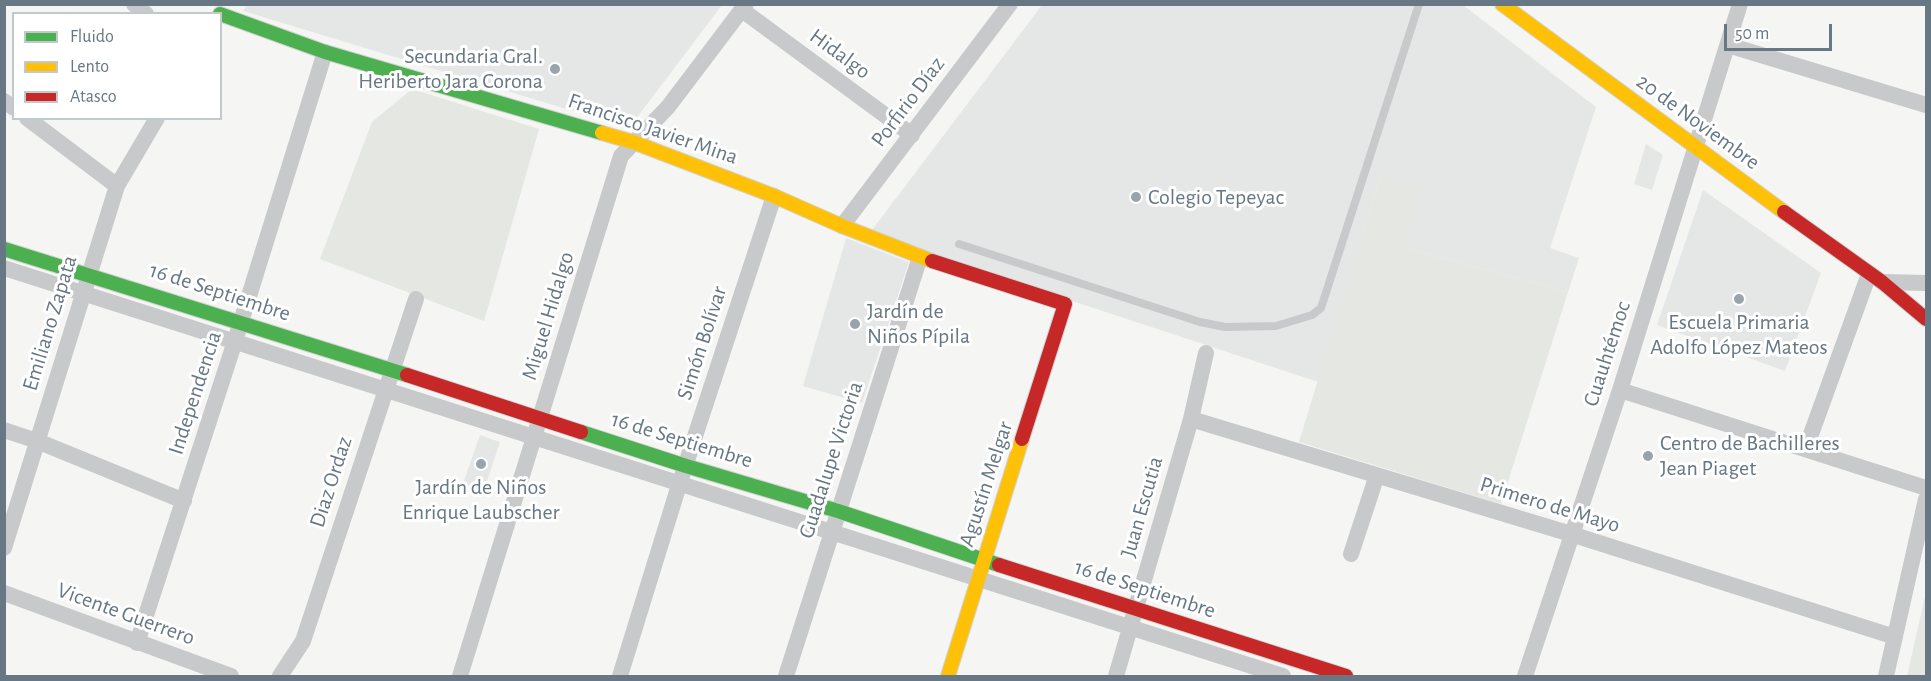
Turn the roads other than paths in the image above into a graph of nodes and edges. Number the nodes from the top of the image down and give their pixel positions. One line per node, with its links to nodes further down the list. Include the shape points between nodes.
1 (1419, 4): 18 (lane, via 1321,308 1312,315 1276,326 1225,327 1200,322)
2 (1502, 4): 14 (street, 20 de Noviembre)
3 (1740, 4): 7 (street, Cuauhtémoc)
4 (1007, 6): 12 (street, Porfirio Díaz)
5 (744, 7): 12 (street, Hidalgo); 13 (street, Miguel Hidalgo, via 668,107)
6 (222, 15): 8 (street, Francisco Javier Mina)
7 (1728, 45): 9 (street); 14 (street, Cuauhtémoc)
8 (325, 52): 13 (street, Francisco Javier Mina); 29 (street, Independencia)
9 (1926, 105)
10 (30, 120): 15 (street)
11 (156, 120): 15 (street, Emiliano Zapata)
12 (912, 135): 17 (street, Porfirio Díaz)
13 (633, 142): 16 (street, Francisco Javier Mina); 35 (street, Miguel Hidalgo, via 621,156)
14 (1695, 148): 23 (street, 20 de Noviembre); 34 (street, Cuauhtémoc)
15 (117, 186): 22 (street, Emiliano Zapata)
16 (774, 196): 17 (street, Francisco Javier Mina); 41 (street, Simón Bolívar)
17 (842, 226): 20 (street, Francisco Javier Mina)
18 (959, 244)
19 (4, 249): 22 (street, 16 de Septiembre)
20 (920, 257): 27 (street, Francisco Javier Mina); 47 (street, Guadalupe Victoria)
21 (4, 268): 25 (street, 16 de Septiembre)
22 (89, 274): 25 (street, Emiliano Zapata); 29 (street, 16 de Septiembre)
23 (1875, 278): 24 (street); 28 (street, 20 de Noviembre); 40 (street)
24 (1926, 283)
25 (84, 292): 30 (street, 16 de Septiembre); 39 (street, Emiliano Zapata)
26 (416, 298): 32 (street, Diaz Ordaz)
27 (1065, 304): 52 (street, Agustín Melgar)
28 (1926, 319)
29 (241, 322): 30 (street, Independencia); 32 (street, 16 de Septiembre)
30 (236, 341): 33 (street, 16 de Septiembre); 46 (street, Independencia)
31 (1206, 353): 36 (street, Juan Escutia)
32 (392, 370): 33 (street, Diaz Ordaz); 35 (street, 16 de Septiembre)
33 (386, 389): 38 (street, 16 de Septiembre); 61 (street, Diaz Ordaz, via 303,641)
34 (1620, 390): 40 (street); 49 (street, Cuauhtémoc)
35 (539, 419): 38 (street, Miguel Hidalgo); 41 (street, 16 de Septiembre)
36 (1191, 419): 42 (street, Primero de Mayo); 55 (street, Juan Escutia)
37 (4, 430): 39 (street)
38 (533, 438): 43 (street, 16 de Septiembre); 62 (street, Miguel Hidalgo)
39 (37, 441): 46 (street); 50 (street, Emiliano Zapata)
40 (1806, 448): 44 (street)
41 (686, 466): 43 (street, Simón Bolívar); 47 (street, 16 de Septiembre)
42 (1377, 475): 49 (street, Primero de Mayo); 51 (street)
43 (679, 485): 48 (street, 16 de Septiembre); 63 (street, Simón Bolívar)
44 (1926, 488)
45 (1926, 499): 57 (street)
46 (184, 501): 58 (street, Independencia)
47 (838, 511): 48 (street, Guadalupe Victoria); 52 (street, 16 de Septiembre)
48 (832, 531): 53 (street, 16 de Septiembre); 64 (street, Guadalupe Victoria)
49 (1571, 534): 57 (street, Primero de Mayo); 69 (street, Cuauhtémoc)
50 (4, 548)
51 (1351, 554)
52 (984, 560): 53 (street, Agustín Melgar); 55 (street, 16 de Septiembre)
53 (978, 580): 56 (street, 16 de Septiembre); 65 (street, Agustín Melgar)
54 (4, 593): 58 (street, Vicente Guerrero)
55 (1136, 610): 56 (street, Juan Escutia); 59 (street, 16 de Septiembre)
56 (1131, 627): 66 (street, Juan Escutia); 67 (street, 16 de Septiembre)
57 (1894, 637): 70 (street)
58 (137, 643): 60 (street, Vicente Guerrero)
59 (1301, 670): 68 (street, 16 de Septiembre)
60 (231, 676)
61 (280, 676)
62 (460, 676)
63 (620, 676)
64 (786, 676)
65 (948, 676)
66 (1116, 676)
67 (1283, 676)
68 (1346, 676)
69 (1525, 676)
70 (1886, 676)

